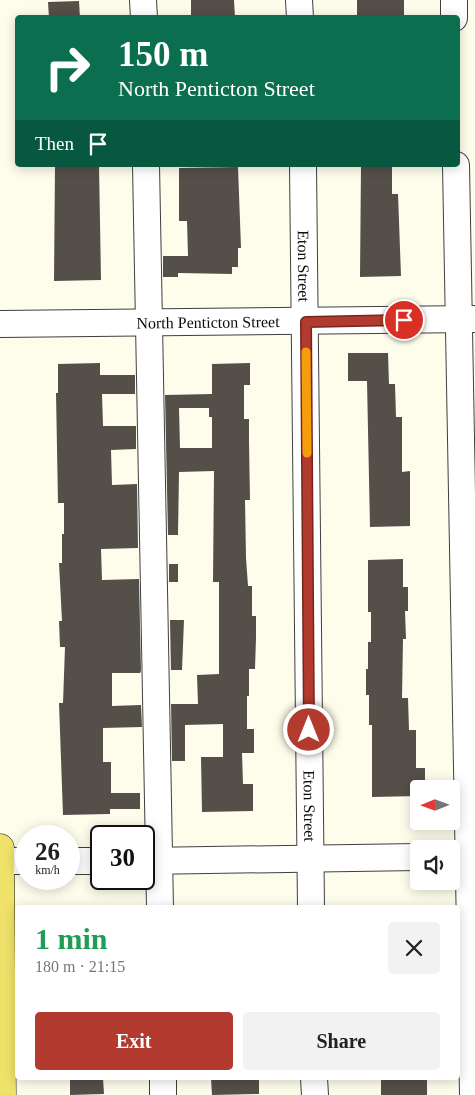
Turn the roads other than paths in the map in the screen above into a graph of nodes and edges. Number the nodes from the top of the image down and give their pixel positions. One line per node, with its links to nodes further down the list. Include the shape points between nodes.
1 (143, 0): 4 (street)
2 (299, 0): 5 (street)
3 (454, 0): 6 (street)
4 (144, 15)
5 (300, 15)
6 (454, 15)
7 (146, 167): 13 (street)
8 (302, 167): 11 (street, Eton Street)
9 (456, 167): 10 (street)
10 (467, 320): 11 (street, North Penticton Street); 17 (street)
11 (306, 322): 13 (street, North Penticton Street); 18 (street, Eton Street)
12 (0, 324): 13 (street, North Penticton Street)
13 (148, 324): 14 (street)
14 (152, 825)
15 (0, 848): 19 (main road)
16 (410, 857): 18 (street)
17 (465, 857): 30 (street)
18 (310, 859): 21 (street); 24 (street, Eton Street)
19 (0, 861): 20 (street); 27 (main road)
20 (15, 861)
21 (155, 861)
22 (155, 879): 23 (street)
23 (159, 905)
24 (311, 905)
25 (163, 1080): 28 (street)
26 (314, 1080): 29 (street)
27 (2, 1095)
28 (163, 1095)
29 (315, 1095)
30 (473, 1095)

